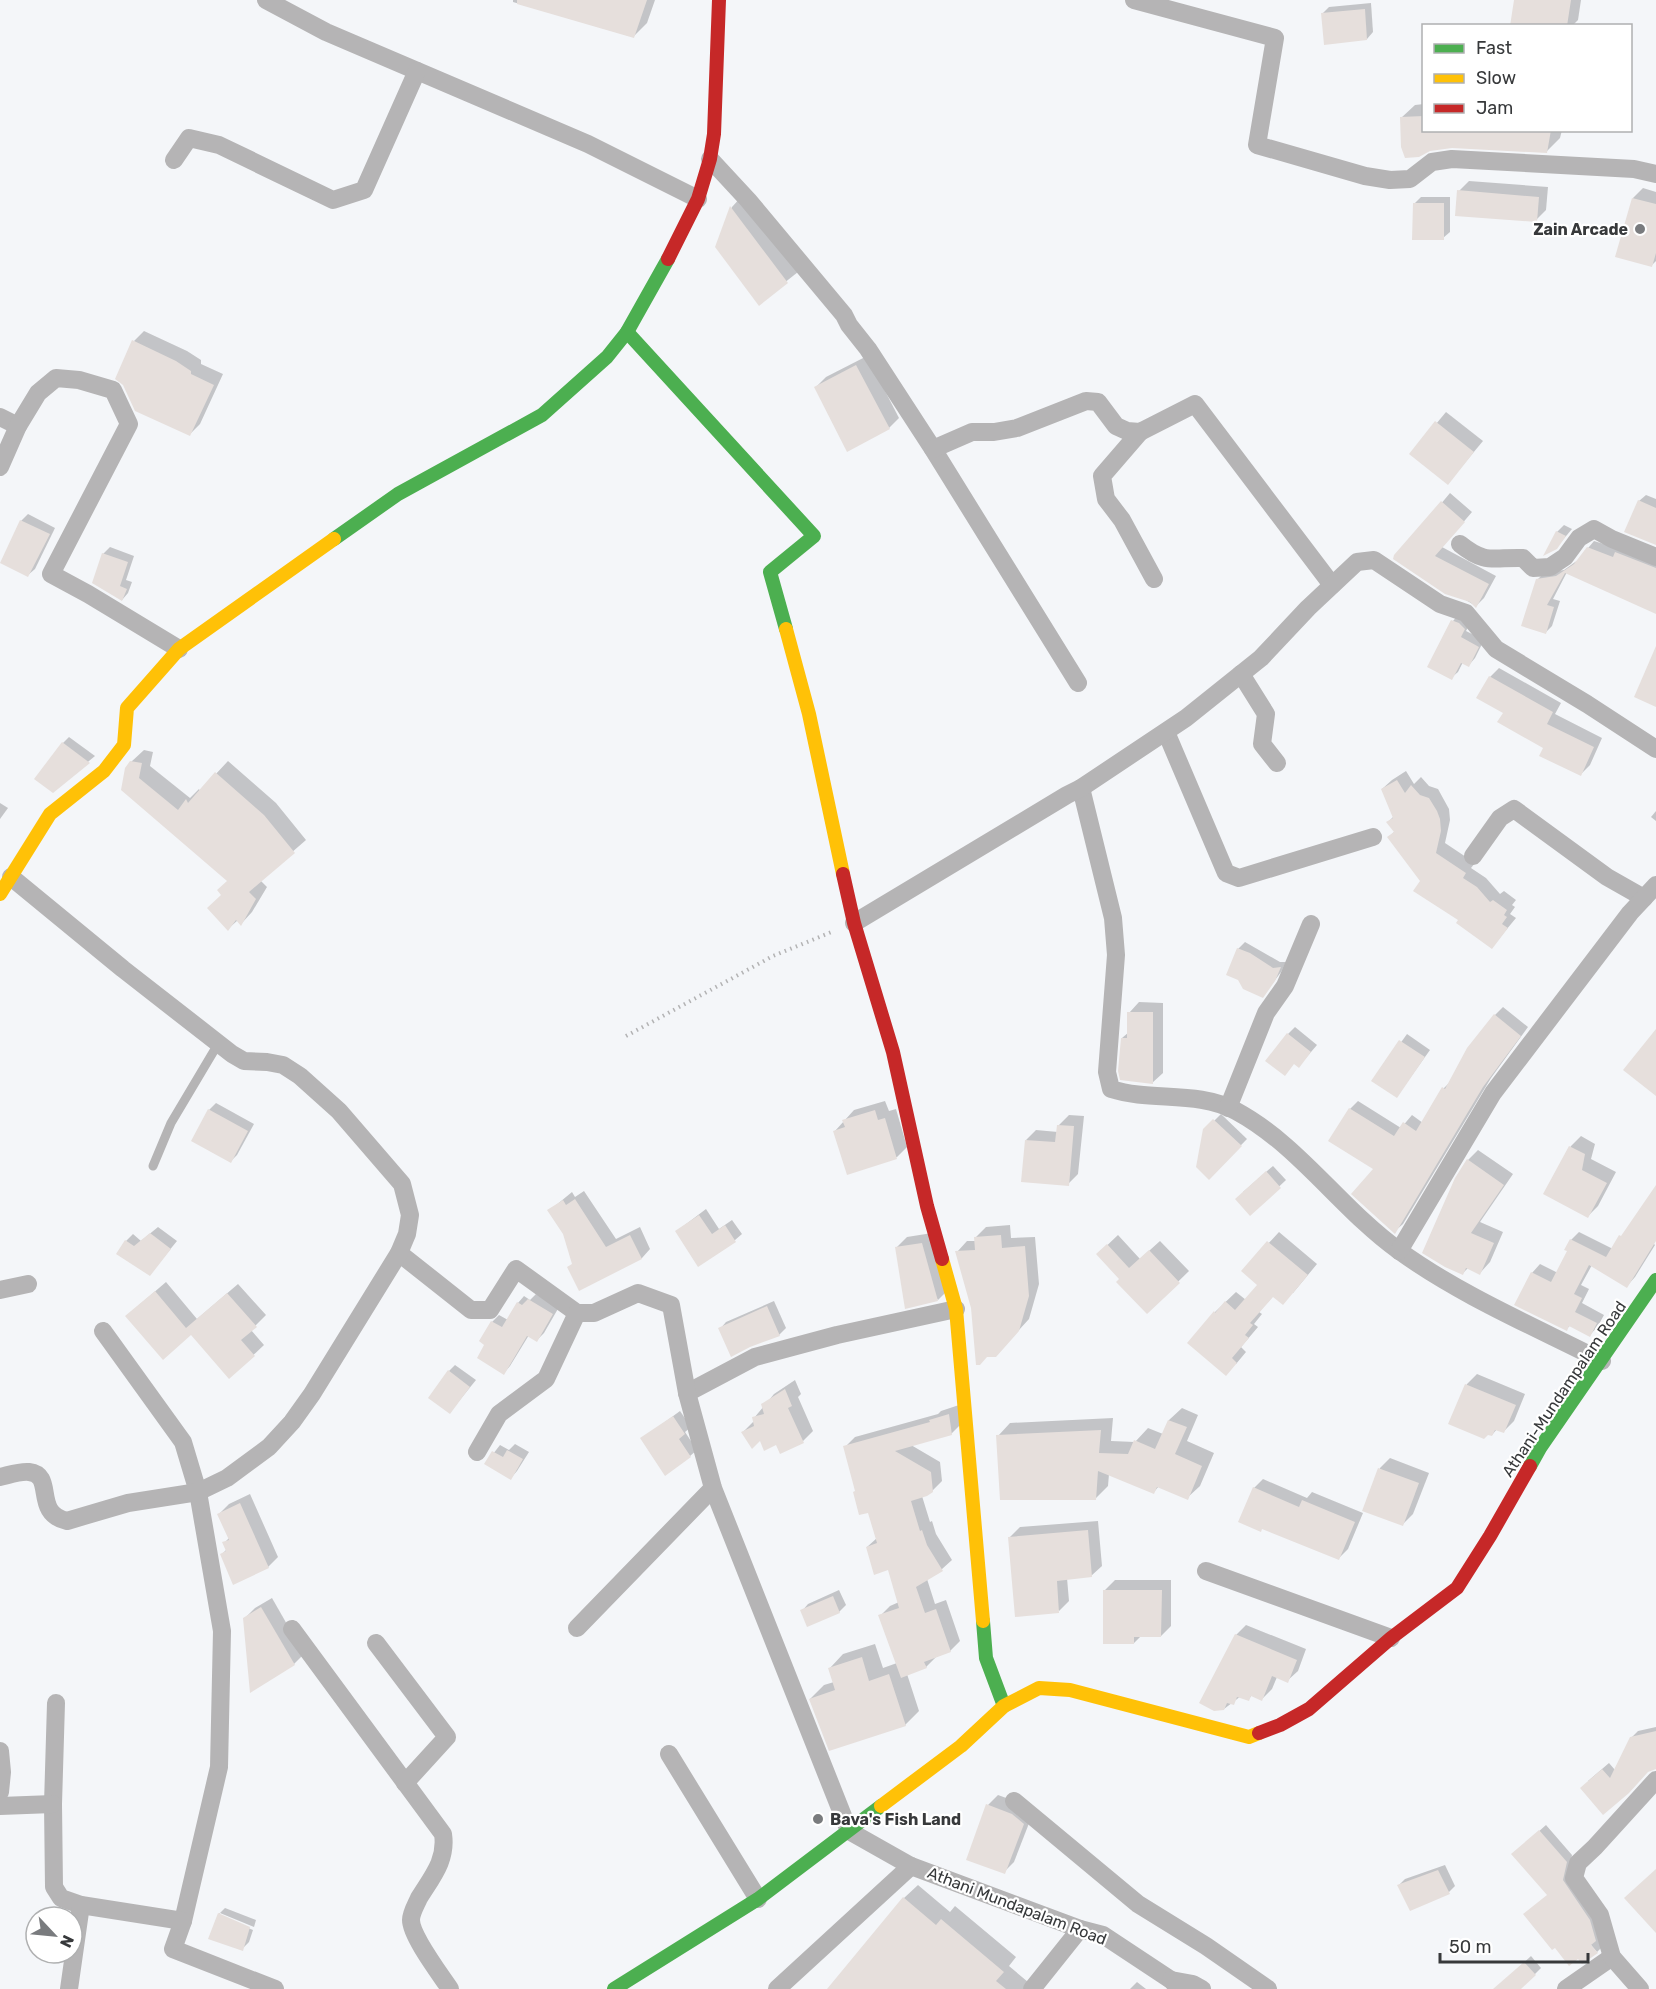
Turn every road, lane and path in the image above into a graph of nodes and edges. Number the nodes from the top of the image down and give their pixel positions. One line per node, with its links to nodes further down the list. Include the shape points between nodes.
1 (266, 0): 4 (street, via 326,32)
2 (719, 0): 5 (street)
3 (1134, 0): 7 (street, via 1275,38 1257,145 1390,180 1410,179 1432,162 1452,159 1634,169)
4 (417, 71): 6 (street, via 364,190 333,200 219,145 189,138); 8 (street, via 588,144)
5 (710, 159): 8 (street); 13 (street, via 844,315)
6 (174, 160)
7 (1656, 174)
8 (698, 199): 9 (street)
9 (627, 332): 19 (street, via 607,357 542,415 398,494); 31 (street, via 814,536 770,572 811,726)
10 (0, 417): 11 (street)
11 (18, 426): 14 (street); 19 (street, via 38,393 56,378 113,390 129,424 51,574)
12 (1140, 432): 13 (street, via 1116,426 1098,402 1086,401 1017,428 972,432); 17 (street, via 1102,476 1106,499); 18 (street, via 1195,404)
13 (933, 449): 21 (street)
14 (0, 467)
15 (1460, 544): 16 (street, via 1486,559 1523,558 1533,568 1550,567 1594,529)
16 (1656, 557)
17 (1154, 579)
18 (1332, 585): 20 (street); 23 (street, via 1357,562 1374,560 1440,604 1466,613 1496,648)
19 (179, 649): 28 (street, via 128,708 124,746 104,771 50,814)
20 (1241, 674): 22 (street); 24 (street, via 1266,714 1262,744)
21 (1078, 683)
22 (1166, 732): 25 (street); 26 (street, via 1226,873 1239,878)
23 (1656, 749)
24 (1277, 763)
25 (1081, 788): 31 (street); 35 (street, via 1113,918 1116,955 1107,1072 1111,1089 1130,1095 1196,1098)
26 (1373, 837)
27 (1473, 856): 29 (street, via 1500,818 1514,809 1607,876)
28 (11, 877): 30 (street); 34 (street)
29 (1650, 892): 37 (street, via 1493,1093)
30 (0, 894)
31 (854, 922): 33 (path, via 773,956); 42 (street, via 893,1052 927,1206)
32 (1311, 924): 35 (street, via 1285,986 1266,1013)
33 (626, 1036)
34 (218, 1044): 36 (lane, via 171,1123); 38 (street, via 244,1061 283,1065 300,1076 353,1127 402,1184 410,1215)
35 (1228, 1108): 37 (street, via 1278,1140 1368,1227)
36 (153, 1166)
37 (1399, 1251): 45 (street, via 1466,1292)
38 (399, 1253): 43 (street, via 471,1310 490,1310 516,1269); 50 (street, via 292,1422 269,1447 227,1478)
39 (1656, 1280): 45 (street, Athani-Mundampalam Road)
40 (28, 1284): 41 (street)
41 (0, 1290)
42 (956, 1309): 46 (street, via 755,1357); 57 (street, via 986,1658)
43 (577, 1313): 46 (street, via 594,1313 638,1293 671,1305); 47 (street, via 546,1378 500,1414)
44 (103, 1331): 50 (street, via 183,1442)
45 (1602, 1361): 54 (street, Athani-Mundampalam Road, via 1540,1448 1457,1588)
46 (687, 1393): 49 (street)
47 (477, 1452)
48 (0, 1477): 50 (street, via 36,1474 42,1479 50,1512 66,1521 128,1503)
49 (713, 1488): 52 (street); 66 (street)
50 (198, 1492): 71 (street, via 222,1631 219,1767)
51 (1206, 1571): 54 (street)
52 (577, 1628)
53 (292, 1629): 61 (street)
54 (1391, 1638): 57 (street, Athani-Mundampalam Road, via 1309,1709 1249,1737 1070,1690 1039,1688)
55 (376, 1643): 61 (street, via 447,1737)
56 (56, 1703): 64 (street)
57 (1004, 1706): 66 (street, Athani-Mundampalam Road, via 961,1746)
58 (0, 1751): 62 (street)
59 (669, 1754): 68 (street)
60 (1656, 1780): 73 (street, via 1578,1863 1574,1878 1600,1915)
61 (405, 1783): 78 (street, via 443,1834 441,1860 414,1907 411,1920 414,1934)
62 (0, 1792)
63 (1014, 1801): 83 (street, via 1138,1904)
64 (52, 1804): 65 (street); 69 (street, via 54,1887 61,1898)
65 (0, 1806)
66 (849, 1831): 67 (street, Athani Mundapalam Road); 68 (street, Athani-Mundampalam Road)
67 (911, 1866): 72 (street, Athani Mundapalam Road); 80 (street)
68 (758, 1899): 79 (street, Athani-Mundampalam Road)
69 (81, 1905)
70 (84, 1905): 71 (street)
71 (183, 1921): 77 (street, via 173,1949)
72 (1080, 1929): 75 (street, Athani Mundapalam Road, via 1103,1935); 81 (street)
73 (1612, 1957): 84 (street); 85 (street)
74 (72, 1965): 76 (street)
75 (1176, 1985): 82 (street, Athani Mundapalam Road, via 1192,1984)
76 (69, 1989)
77 (275, 1989)
78 (450, 1989)
79 (614, 1989)
80 (777, 1989)
81 (1032, 1989)
82 (1202, 1989)
83 (1268, 1989)
84 (1566, 1989)
85 (1640, 1989)

